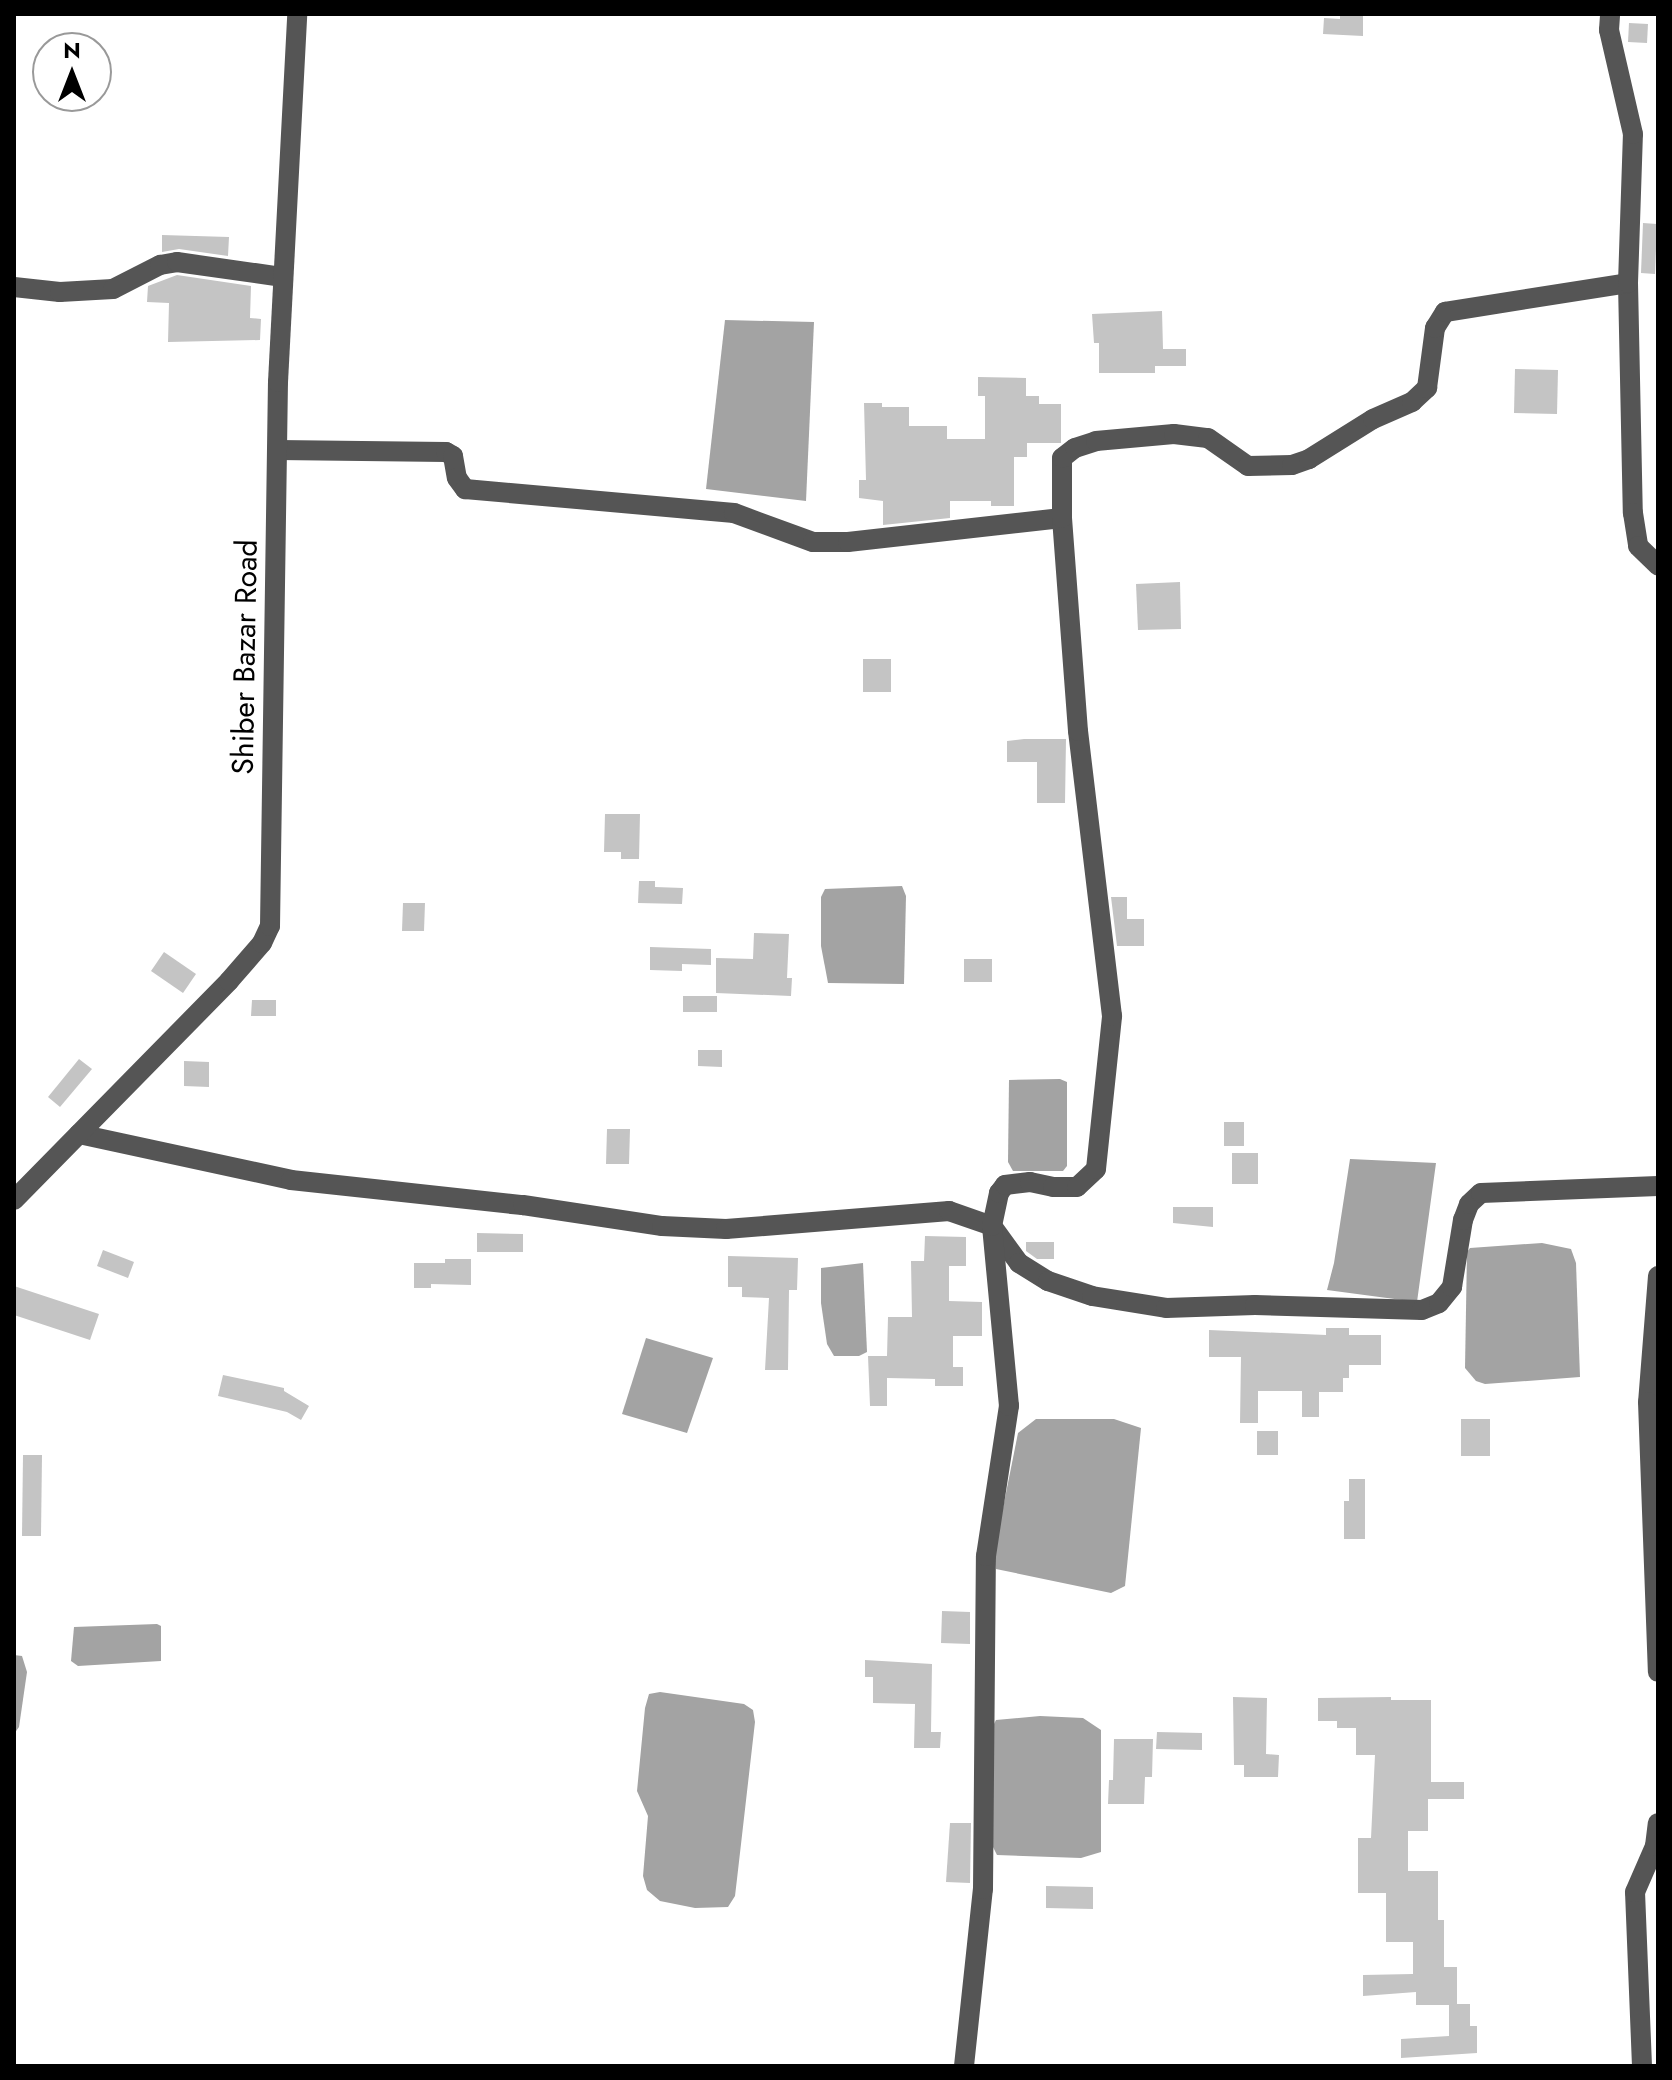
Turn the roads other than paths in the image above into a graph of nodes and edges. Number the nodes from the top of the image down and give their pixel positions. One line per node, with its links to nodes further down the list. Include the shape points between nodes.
1 (297, 14): 3 (street, Shiber Bazar Road)
2 (1610, 14): 4 (street, via 1633,134)
3 (283, 277): 5 (street, via 177,262 113,289 60,292); 6 (street, Shiber Bazar Road)
4 (1628, 283): 7 (street, via 1445,312 1435,328 1427,388 1412,402 1292,465 1248,466 1208,438 1174,434 1108,439 1075,448 1062,458); 8 (street, via 1633,513 1638,546)
5 (14, 287)
6 (278, 450): 7 (street, via 446,452 453,456 465,489 734,513 813,542); 9 (street, Shiber Bazar Road, via 270,926 229,981)
7 (1062, 518): 12 (street, via 1078,731 1112,1016 1099,1158 1096,1169 1077,1187 1005,1185)
8 (1658, 565)
9 (79, 1134): 11 (street, Shiber Bazar Road); 12 (street, via 291,1180 662,1226 726,1229 949,1211)
10 (1658, 1186): 12 (street, via 1481,1193 1463,1220 1452,1287 1439,1303 1422,1310 1166,1308 1092,1296 1048,1281 1019,1263)
11 (14, 1200)
12 (992, 1226): 16 (street, via 1009,1406 986,1556 983,1889)
13 (1658, 1276): 14 (street, via 1648,1402)
14 (1658, 1672)
15 (1658, 1823): 17 (street, via 1655,1846 1635,1892)
16 (964, 2066)
17 (1642, 2066)

